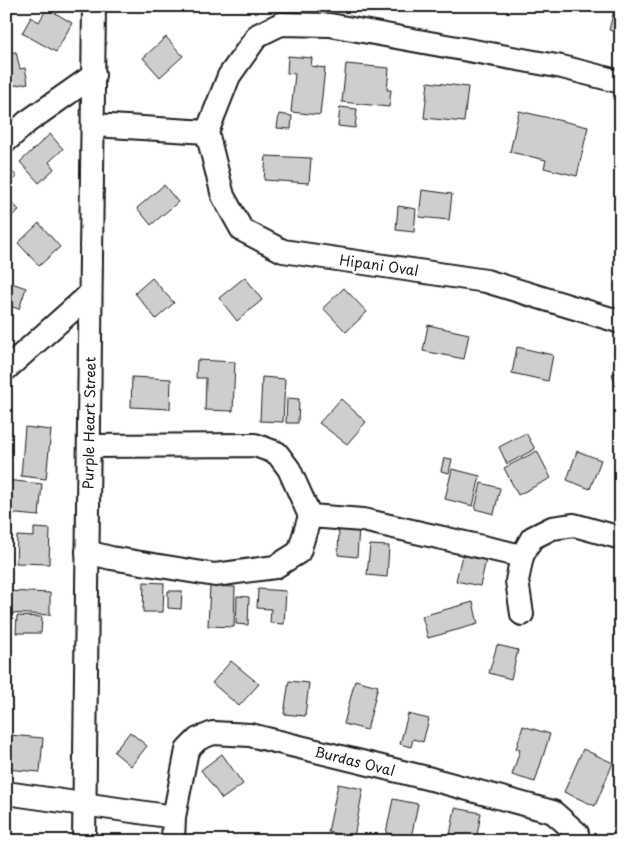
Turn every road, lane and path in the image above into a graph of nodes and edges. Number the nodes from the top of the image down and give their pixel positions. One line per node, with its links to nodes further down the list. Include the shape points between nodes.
1 (94, 6): 2 (street, Purple Heart Street)
2 (94, 75): 4 (street, Purple Heart Street); 6 (street, via 27,122)
3 (621, 82): 5 (street, via 562,67 330,25 281,24 258,35 229,76)
4 (94, 125): 5 (street); 7 (street, Purple Heart Street)
5 (207, 132): 8 (street, Hipani Oval, via 223,196 242,230 283,251 486,281)
6 (6, 141)
7 (90, 294): 9 (street); 10 (street, Purple Heart Street)
8 (621, 322)
9 (6, 369)
10 (89, 446): 11 (street, via 255,445 277,453 289,469); 13 (street, Purple Heart Street)
11 (310, 516): 13 (street, via 299,552 275,567 215,575); 14 (street, via 362,520)
12 (621, 538): 14 (street, via 574,525 552,528 532,538)
13 (87, 552): 17 (street, Purple Heart Street)
14 (522, 556): 15 (street, via 517,581)
15 (522, 614)
16 (6, 792): 17 (street)
17 (84, 804): 18 (street); 19 (street, Purple Heart Street)
18 (174, 817): 20 (street, Burdas Oval); 21 (street, Burdas Oval, via 187,750 198,739 213,733 250,736 553,812 577,833)
19 (84, 841)
20 (173, 841)
21 (578, 841)

